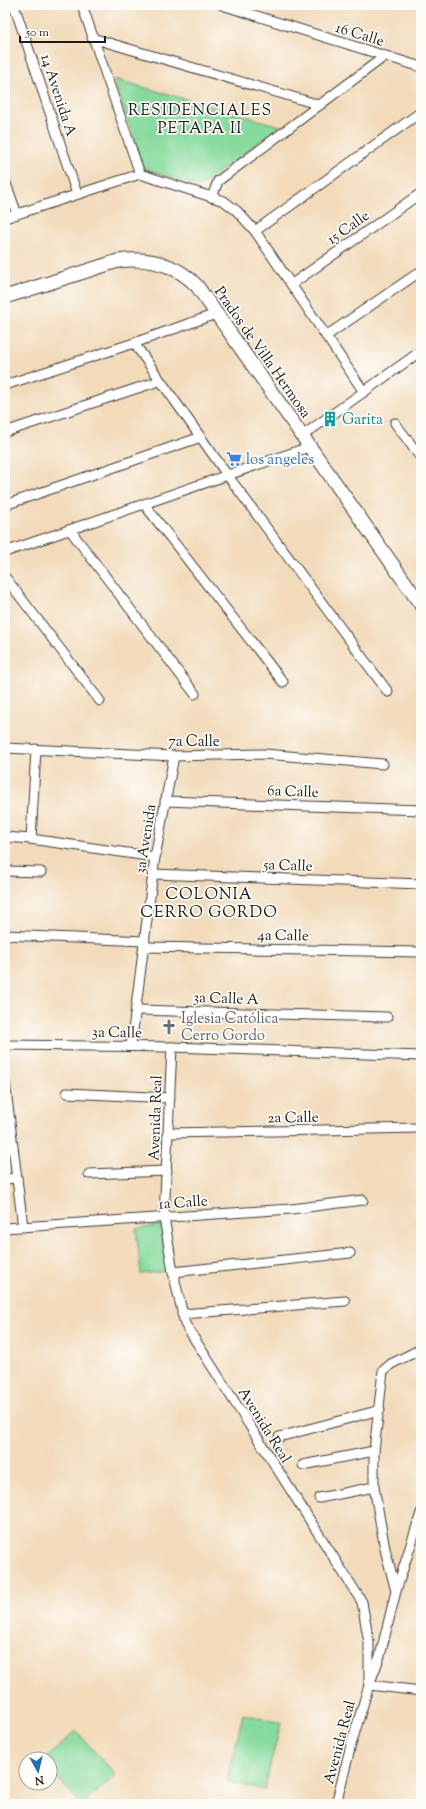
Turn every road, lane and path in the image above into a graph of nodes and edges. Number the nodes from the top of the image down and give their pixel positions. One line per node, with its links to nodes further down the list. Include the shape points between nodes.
1 (14, 5): 12 (street, 14 Avenida A)
2 (82, 5): 4 (street)
3 (222, 5): 5 (street, 16 Calle)
4 (92, 38): 7 (street); 9 (street)
5 (385, 56): 6 (street, 16 Calle); 7 (street)
6 (421, 67)
7 (320, 105): 13 (street, via 218,181)
8 (421, 112): 16 (street)
9 (140, 174): 12 (street); 13 (street)
10 (5, 180): 14 (street)
11 (421, 193): 18 (street, 15 Calle)
12 (77, 194): 14 (street)
13 (212, 197): 16 (street, via 224,201 237,211)
14 (17, 214): 15 (street)
15 (5, 218)
16 (255, 232): 18 (street)
17 (421, 271): 21 (street)
18 (292, 284): 21 (street)
19 (5, 297): 20 (main road, Prados de Villa Hermosa, via 118,261 144,259 158,262 184,274 197,286)
20 (216, 314): 22 (street); 29 (main road, Prados de Villa Hermosa)
21 (326, 336): 26 (street)
22 (134, 343): 24 (street); 25 (street)
23 (421, 352): 26 (street)
24 (159, 381): 28 (street); 30 (street)
25 (5, 385)
26 (364, 392): 29 (street)
27 (395, 423): 31 (street)
28 (5, 432)
29 (302, 436): 32 (main road, Prados de Villa Hermosa)
30 (201, 437): 34 (street); 36 (street)
31 (417, 444): 33 (street)
32 (310, 447): 34 (street); 40 (main road, Prados de Villa Hermosa)
33 (421, 458)
34 (228, 476): 35 (street); 42 (street)
35 (144, 504): 37 (street); 41 (street)
36 (5, 505)
37 (70, 530): 38 (street); 43 (street)
38 (5, 552)
39 (5, 577): 44 (street)
40 (421, 605)
41 (283, 682)
42 (388, 692)
43 (195, 694)
44 (100, 701)
45 (5, 748): 46 (street, 7a Calle)
46 (36, 749): 47 (street, 7a Calle); 52 (street)
47 (174, 756): 48 (street, 7a Calle, via 265,754); 49 (street, 3a Avenida)
48 (383, 764)
49 (165, 801): 50 (street, 6a Calle); 53 (street, 3a Avenida)
50 (421, 810)
51 (5, 837): 52 (street)
52 (31, 838): 53 (street)
53 (156, 857): 56 (street, 3a Avenida)
54 (5, 872): 55 (street)
55 (41, 872)
56 (153, 874): 57 (street, 5a Calle); 59 (street, 3a Avenida)
57 (421, 884)
58 (5, 936): 59 (street, 4a Calle)
59 (145, 944): 60 (street, 4a Calle); 61 (street, 3a Avenida)
60 (421, 952)
61 (137, 1010): 62 (street, 3a Calle A); 64 (street, 3a Avenida)
62 (387, 1017)
63 (5, 1045): 64 (street, 3a Calle)
64 (131, 1046): 65 (street, 3a Calle)
65 (172, 1047): 66 (street, 3a Calle); 69 (street, Avenida Real)
66 (421, 1056)
67 (5, 1082): 70 (street)
68 (67, 1094): 69 (street)
69 (170, 1098): 72 (street, Avenida Real)
70 (7, 1113): 75 (street)
71 (419, 1128): 72 (street, 2a Calle)
72 (168, 1133): 73 (street, Avenida Real)
73 (167, 1171): 74 (street); 78 (street, Avenida Real)
74 (89, 1174)
75 (17, 1178): 76 (street); 79 (street)
76 (5, 1180)
77 (363, 1200): 78 (street, 1a Calle, via 291,1209)
78 (164, 1217): 79 (street, 1a Calle); 82 (street, Avenida Real)
79 (23, 1227): 80 (street, 1a Calle)
80 (5, 1228)
81 (350, 1254): 82 (street)
82 (173, 1272): 84 (street, Avenida Real)
83 (345, 1301): 84 (street)
84 (182, 1314): 94 (street, Avenida Real, via 185,1324 362,1602 369,1643)
85 (421, 1349): 86 (street, via 385,1368)
86 (380, 1410): 87 (street); 88 (street)
87 (279, 1437)
88 (374, 1451): 89 (street); 90 (street)
89 (303, 1465)
90 (374, 1487): 91 (street); 93 (street, via 385,1549)
91 (319, 1498)
92 (421, 1513): 93 (street)
93 (396, 1591): 94 (street, via 380,1656)
94 (369, 1685): 95 (street); 96 (street, Avenida Real)
95 (421, 1691)
96 (336, 1804)

